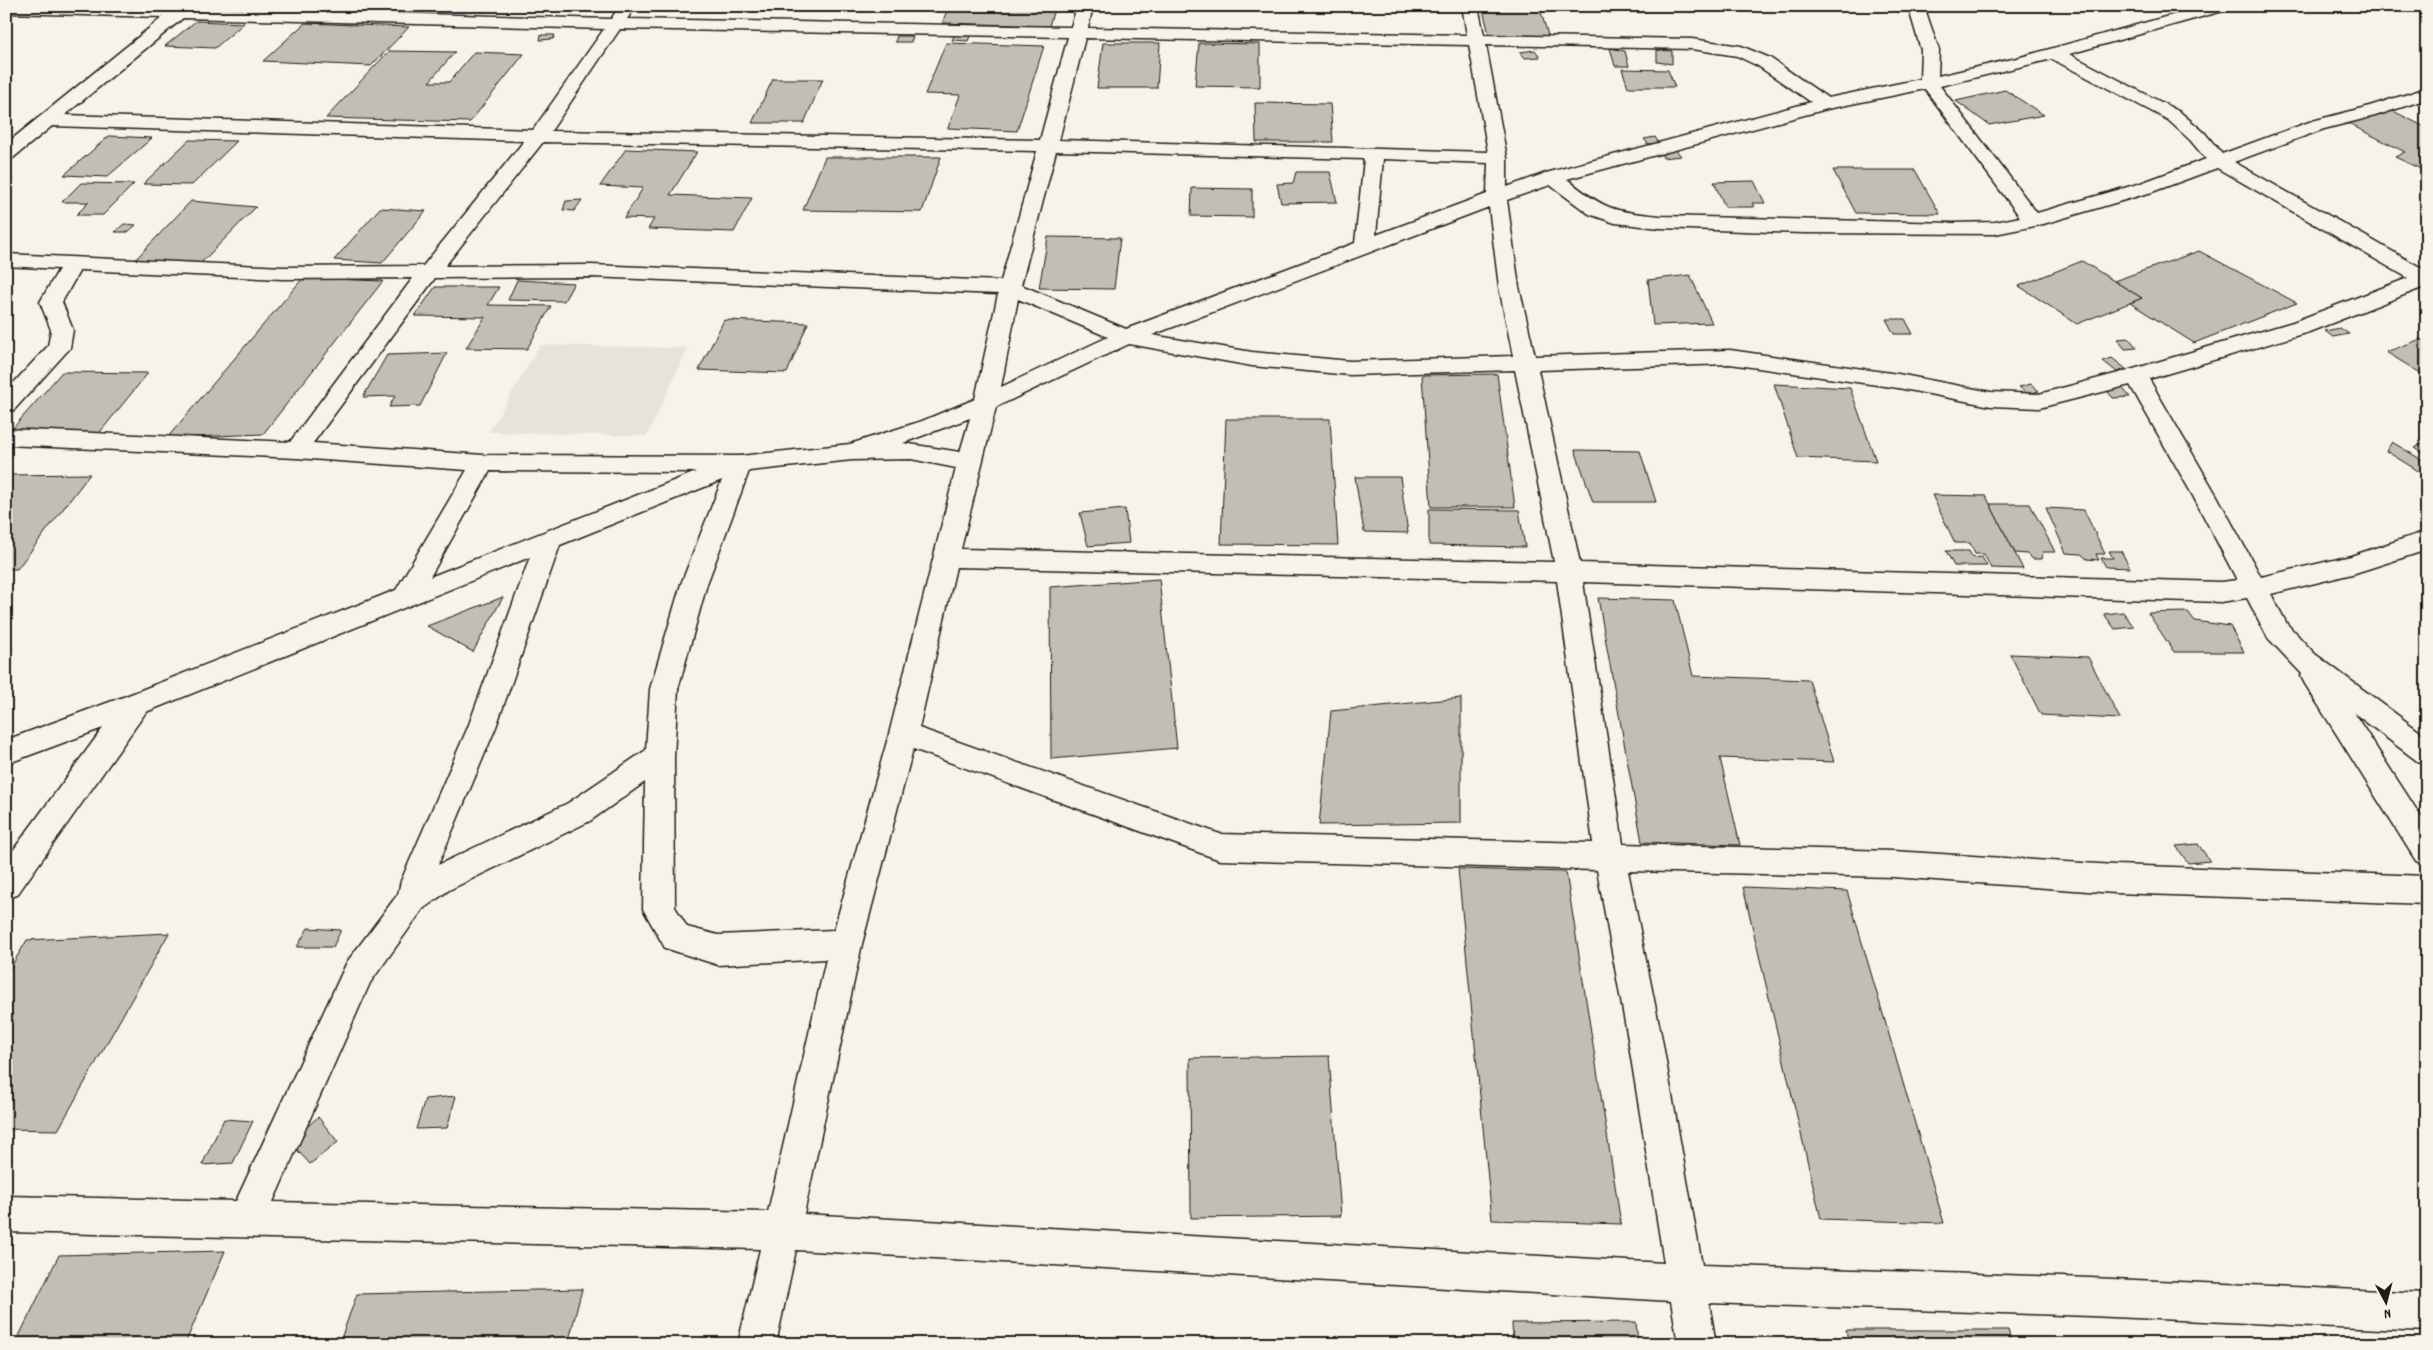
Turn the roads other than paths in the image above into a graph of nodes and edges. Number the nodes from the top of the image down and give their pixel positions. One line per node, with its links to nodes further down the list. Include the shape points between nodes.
1 (627, 6): 8 (street)
2 (1085, 6): 9 (street)
3 (1470, 6): 10 (street)
4 (1916, 6): 12 (street, via 1930,50)
5 (2224, 6): 11 (street)
6 (6, 8): 7 (street)
7 (184, 9): 8 (street); 16 (street)
8 (615, 24): 9 (street); 17 (street)
9 (1079, 34): 10 (street); 18 (street)
10 (1476, 39): 14 (street, via 1720,47 1741,51 1764,62); 21 (street)
11 (2054, 53): 12 (street); 22 (street, via 2174,116)
12 (1929, 83): 14 (street); 25 (street)
13 (2418, 96): 15 (street); 22 (street, via 2318,124)
14 (1825, 104): 23 (street)
15 (2427, 108)
16 (50, 120): 17 (street); 20 (street)
17 (538, 136): 18 (street); 29 (street)
18 (1048, 145): 19 (street); 31 (street)
19 (1374, 153): 21 (street); 26 (street)
20 (6, 154)
21 (1498, 158): 24 (street)
22 (2218, 161): 25 (street, via 2145,188); 30 (street)
23 (1553, 177): 24 (street); 25 (street, via 1596,210 1615,217 1660,222 1953,229 1995,228)
24 (1497, 197): 26 (street); 33 (street, via 1509,287)
25 (2033, 222)
26 (1365, 246): 32 (street)
27 (6, 260): 28 (street)
28 (73, 263): 29 (street, via 283,272); 36 (street, via 51,302 62,330 59,348)
29 (429, 272): 31 (street, via 591,271); 38 (street)
30 (2426, 279): 34 (street, via 2301,327)
31 (1010, 288): 32 (street); 35 (street)
32 (1126, 337): 33 (street, via 1252,359 1350,368); 35 (street)
33 (1526, 364): 34 (street, via 1730,357 1991,398 2039,401); 46 (street)
34 (2136, 376): 47 (street)
35 (986, 403): 39 (street); 40 (street)
36 (6, 405)
37 (6, 437): 38 (street)
38 (296, 450): 41 (street)
39 (852, 452): 40 (street, via 911,451); 42 (street)
40 (970, 462): 45 (street)
41 (483, 463): 42 (street); 48 (street)
42 (740, 464): 43 (street); 54 (street, via 694,584 664,689)
43 (549, 540): 48 (street); 59 (street, via 482,727 416,881)
44 (2427, 540): 47 (street, via 2390,554)
45 (946, 558): 46 (street); 51 (street)
46 (1569, 572): 47 (street, via 2196,591); 56 (street)
47 (2256, 589): 49 (street, via 2277,631)
48 (405, 597): 50 (street)
49 (2305, 661): 53 (street); 55 (street)
50 (136, 704): 52 (street); 57 (street)
51 (903, 734): 56 (street, via 1220,847); 60 (street)
52 (6, 752)
53 (2427, 753)
54 (660, 756): 59 (street, via 579,812 438,880); 60 (street, via 658,909 676,938 718,950)
55 (2427, 852)
56 (1610, 856): 58 (street, via 1894,864 2115,879); 64 (street)
57 (6, 886)
58 (2427, 890)
59 (412, 899): 62 (street, via 358,973)
60 (846, 944): 63 (street)
61 (6, 1214): 62 (street)
62 (246, 1219): 63 (street)
63 (783, 1231): 64 (street); 66 (street)
64 (1688, 1283): 65 (street, via 2090,1296); 67 (street)
65 (2427, 1312)
66 (757, 1344)
67 (1696, 1344)

